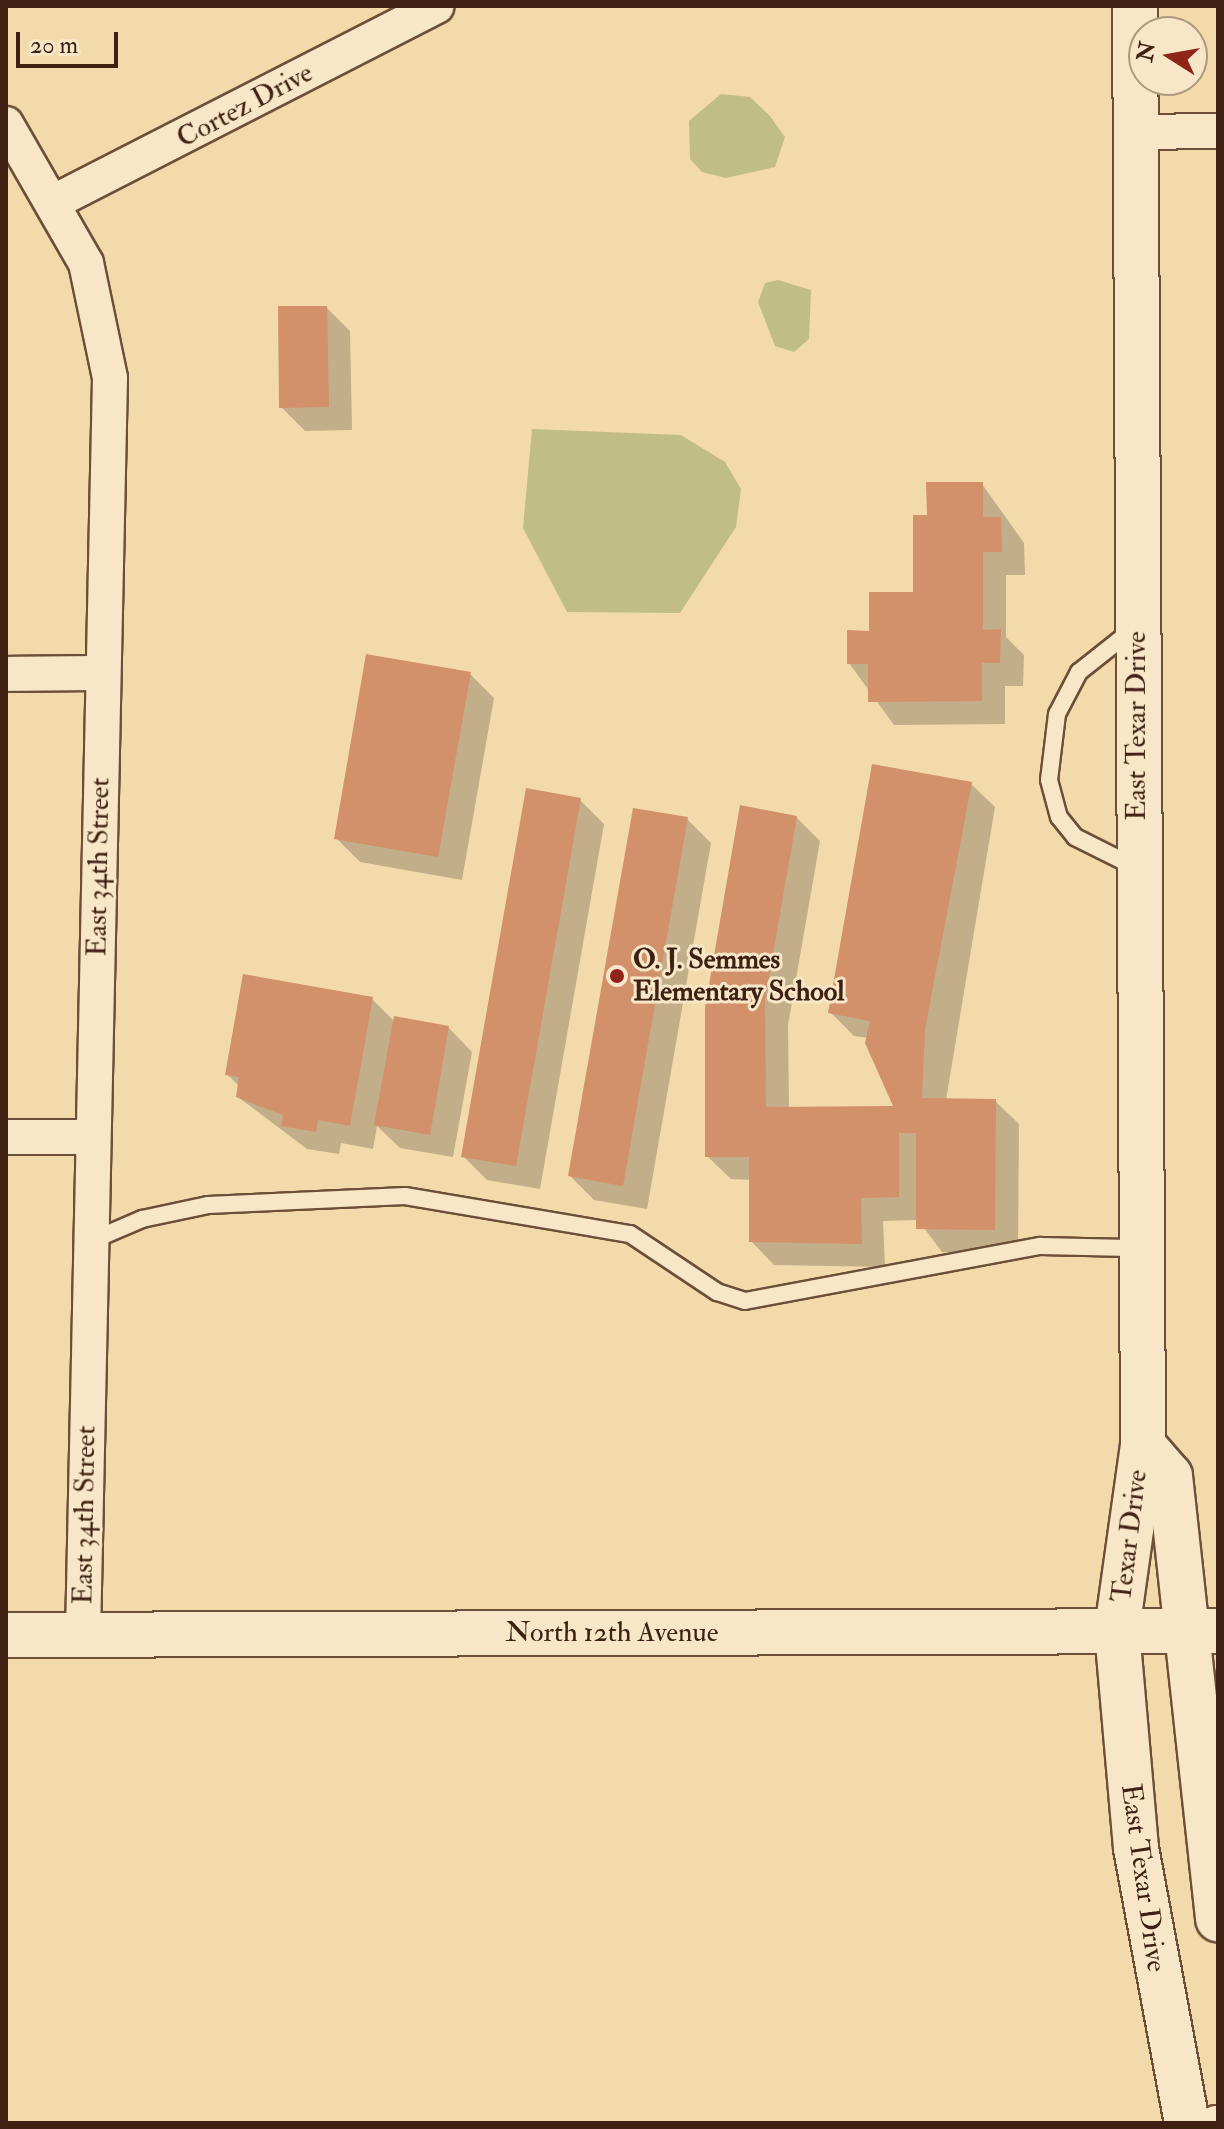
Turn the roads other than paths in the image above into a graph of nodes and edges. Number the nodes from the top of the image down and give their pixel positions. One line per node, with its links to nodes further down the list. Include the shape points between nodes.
1 (437, 6): 6 (street, Cortez Drive)
2 (1135, 6): 5 (street, East Texar Drive)
3 (6, 124): 6 (street, East 34th Street)
4 (1218, 131): 5 (street)
5 (1136, 132): 7 (street, East Texar Drive)
6 (52, 203): 8 (street, East 34th Street, via 86,263 110,378)
7 (1137, 627): 10 (street, East Texar Drive); 10 (lane, via 1079,672 1057,714 1049,780 1059,817 1075,837)
8 (103, 673): 9 (street); 12 (street, East 34th Street)
9 (6, 674)
10 (1137, 868): 14 (street, East Texar Drive)
11 (6, 1137): 12 (street)
12 (93, 1137): 13 (street, East 34th Street)
13 (91, 1241): 14 (lane, via 142,1219 208,1205 405,1196 630,1234 717,1292 745,1301 1040,1246); 18 (street, East 34th Street)
14 (1137, 1248): 15 (street, East Texar Drive)
15 (1143, 1445): 16 (street, Texar Drive); 17 (street, Texar Drive, via 1170,1476)
16 (1117, 1631): 17 (street, North 12th Avenue); 18 (street, North 12th Avenue); 21 (street, East Texar Drive, via 1136,1848)
17 (1203, 1631): 20 (street)
18 (83, 1634): 19 (street, North 12th Avenue)
19 (6, 1635)
20 (1218, 1919)
21 (1187, 2123)

